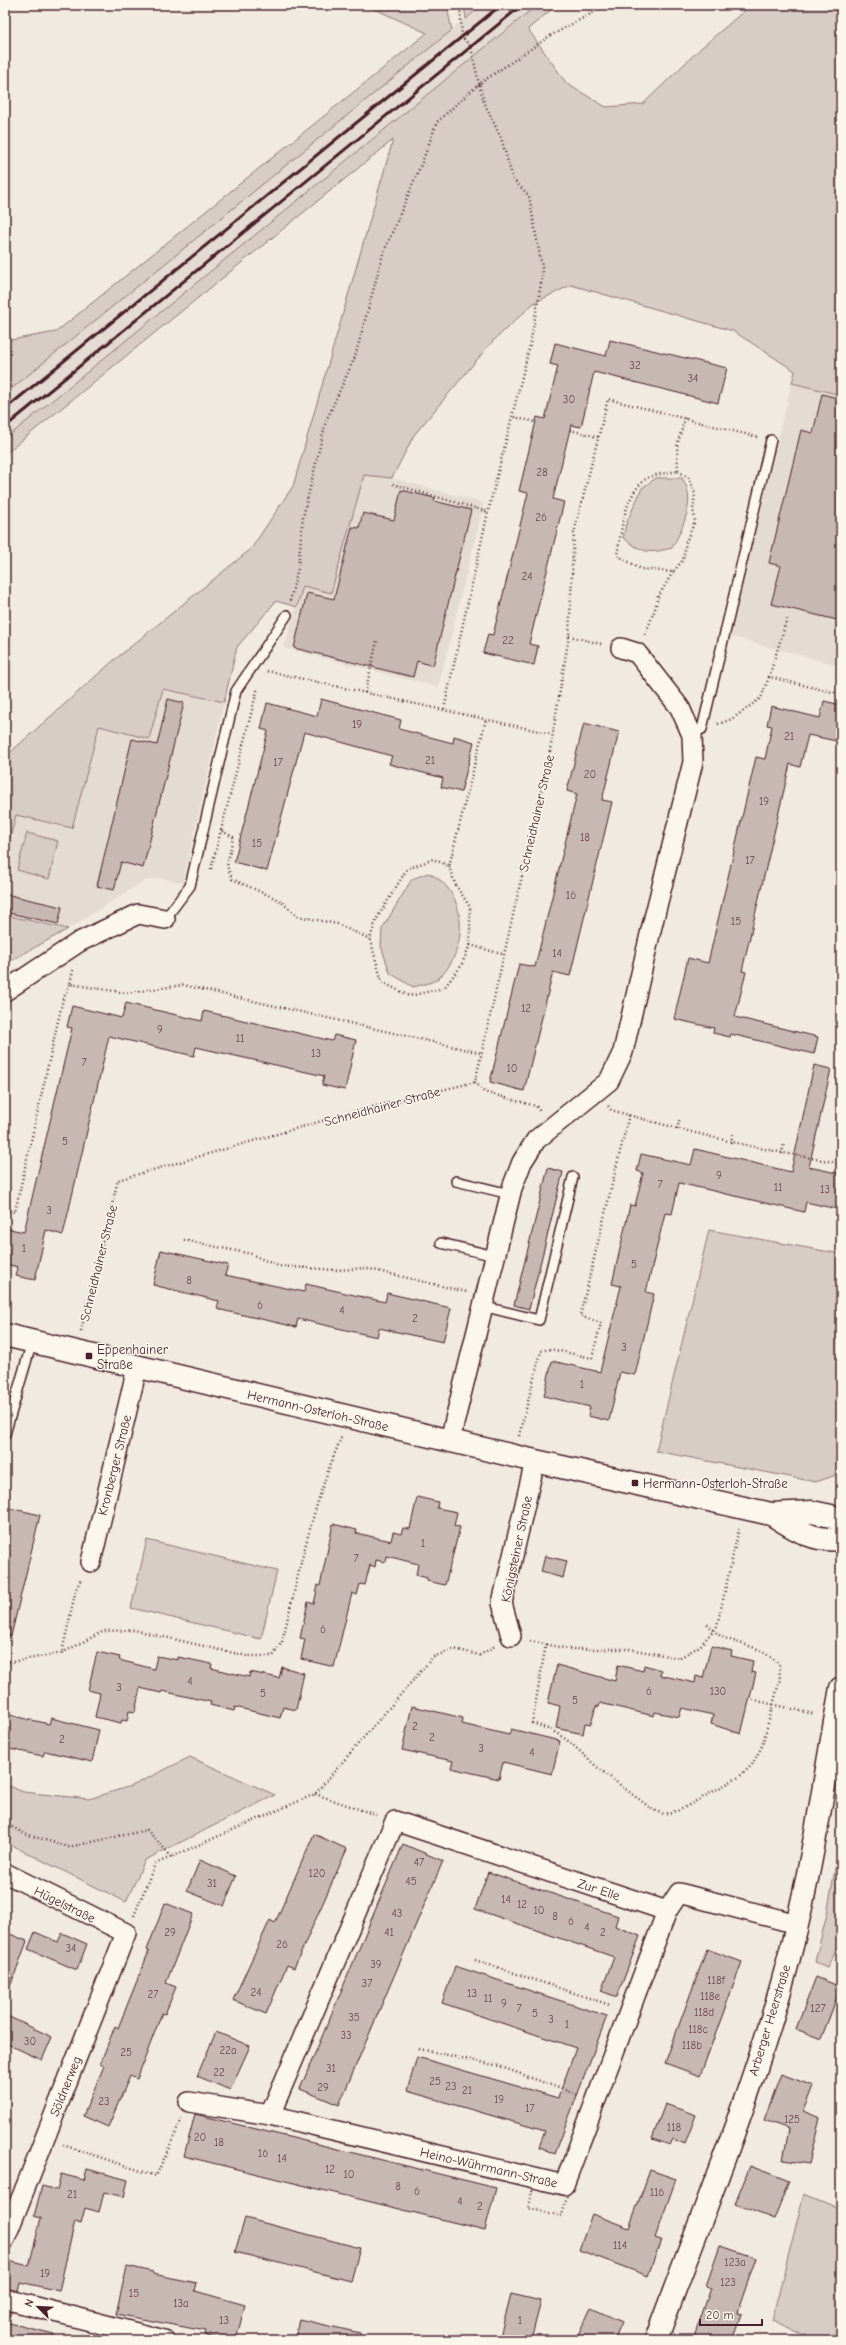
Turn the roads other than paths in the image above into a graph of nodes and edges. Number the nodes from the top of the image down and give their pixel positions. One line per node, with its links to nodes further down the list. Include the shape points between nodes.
1 (771, 440): 4 (lane)
2 (287, 615): 5 (lane, via 236,691 190,886)
3 (629, 651): 4 (street, via 680,708)
4 (697, 732): 9 (street, via 693,762 651,930 630,1029 616,1069 609,1081 536,1140 522,1162)
5 (165, 919): 6 (street, via 138,914 79,942)
6 (5, 991)
7 (573, 1177): 12 (lane, via 539,1320)
8 (456, 1181): 9 (lane)
9 (510, 1194): 11 (street)
10 (441, 1243): 11 (lane)
11 (494, 1256): 12 (street)
12 (483, 1301): 17 (street)
13 (5, 1335): 14 (street, Hermann-Osterloh-Straße)
14 (32, 1342): 15 (street, Hermann-Osterloh-Straße); 16 (lane)
15 (137, 1368): 17 (street, Hermann-Osterloh-Straße); 22 (street, Kronberger Straße)
16 (5, 1434)
17 (450, 1440): 18 (street, Hermann-Osterloh-Straße)
18 (535, 1461): 19 (street, Hermann-Osterloh-Straße); 23 (street, Königsteiner Straße, via 502,1603)
19 (771, 1514): 20 (street, Hermann-Osterloh-Straße, via 812,1512); 21 (street, Hermann-Osterloh-Straße, via 808,1537 827,1541)
20 (841, 1521)
21 (841, 1539)
22 (91, 1562)
23 (511, 1636)
24 (841, 1688): 27 (street, Arberger Heerstraße)
25 (5, 1873): 28 (street, Hügelstraße)
26 (667, 1911): 27 (street, via 679,1893); 30 (street, Heino-Wührmann-Straße, via 564,2185); 30 (street, Zur Elle, via 395,1821)
27 (797, 1924): 34 (street, Arberger Heerstraße, via 773,2015)
28 (126, 1933): 31 (street, Söldnerweg)
29 (189, 2102): 30 (street, Heino-Wührmann-Straße)
30 (270, 2115)
31 (5, 2239)
32 (5, 2298): 33 (street)
33 (164, 2340)
34 (656, 2340)

